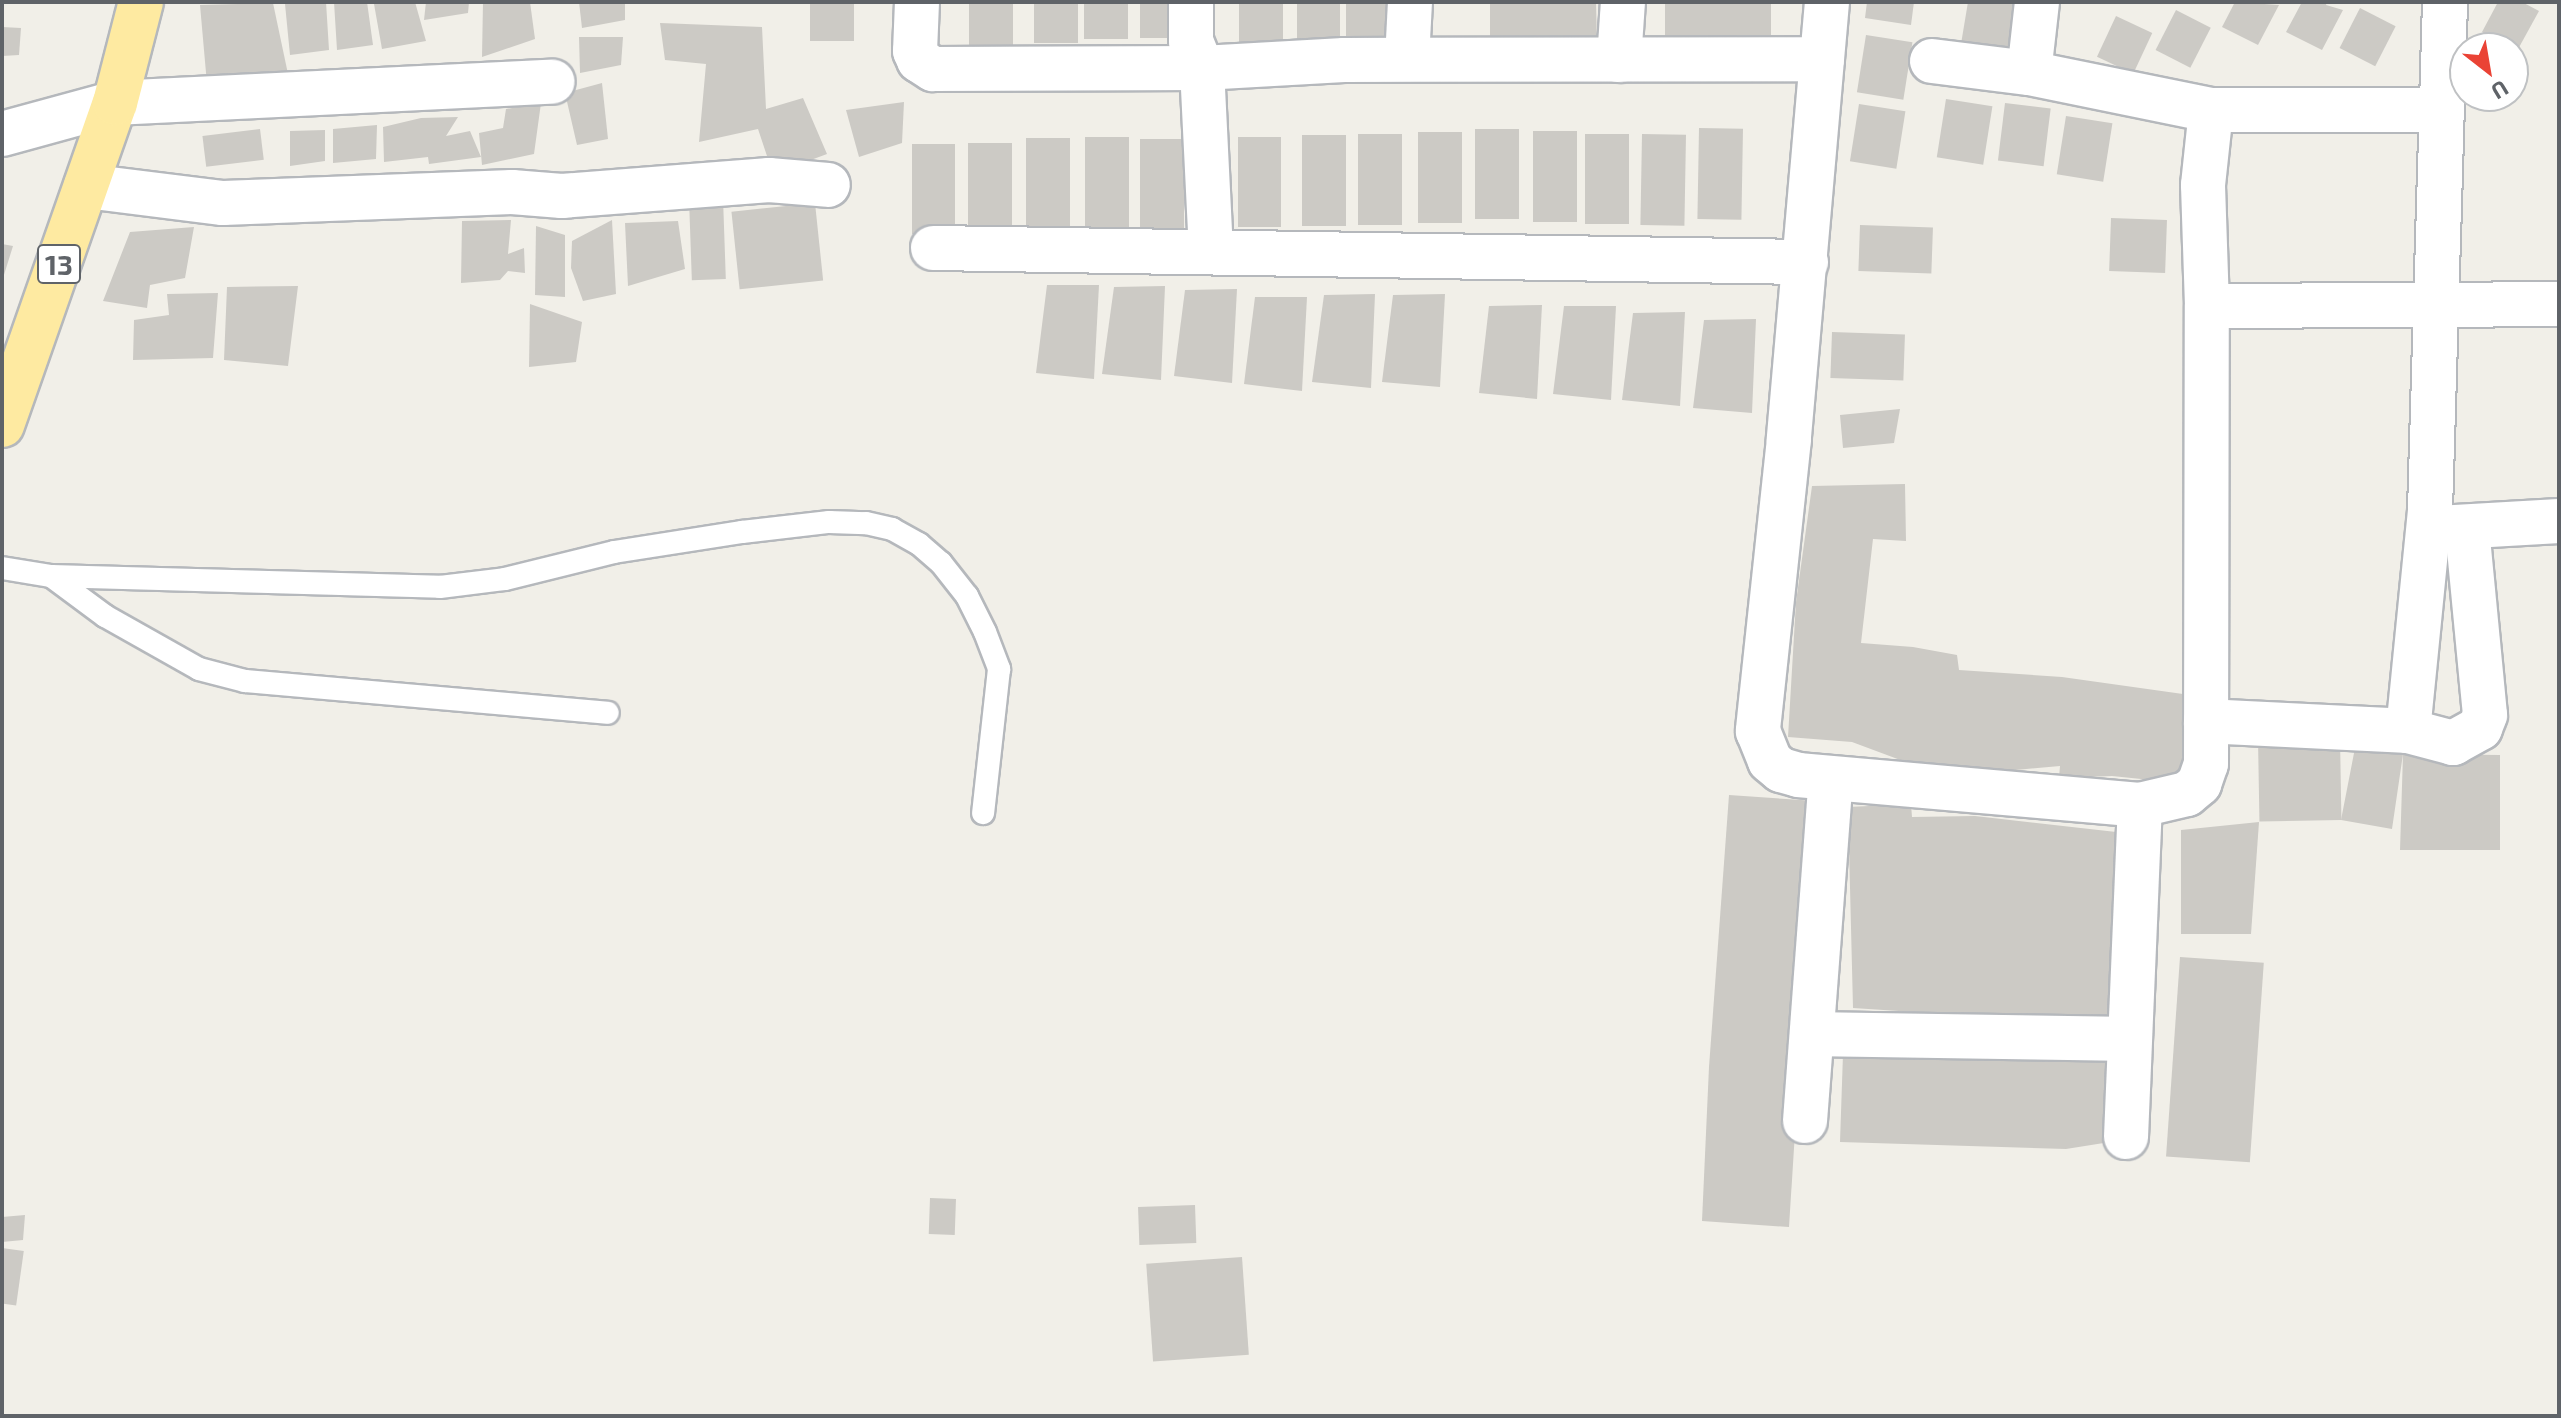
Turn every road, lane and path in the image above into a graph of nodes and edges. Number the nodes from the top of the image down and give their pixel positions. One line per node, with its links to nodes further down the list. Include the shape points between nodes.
1 (141, 2): 16 (highway, 13)
2 (917, 2): 13 (street, via 915,51 933,69)
3 (1191, 2): 13 (street, via 1191,41)
4 (1410, 2): 9 (street)
5 (1623, 2): 11 (street)
6 (1827, 2): 10 (street)
7 (2037, 2): 14 (street)
8 (2445, 2): 18 (street)
9 (1407, 59): 11 (street); 13 (street)
10 (1822, 59): 11 (street); 24 (street)
11 (1619, 60)
12 (1932, 61): 14 (street)
13 (1202, 68): 23 (street)
14 (2029, 73): 17 (street)
15 (552, 82): 16 (street)
16 (115, 103): 19 (street); 21 (highway, 13)
17 (2211, 110): 18 (street); 26 (street, via 2203,185)
18 (2442, 110): 27 (street)
19 (2, 134)
20 (828, 185): 21 (street, via 769,180 562,196 512,192 223,203)
21 (86, 186): 28 (highway, 13)
22 (933, 248): 23 (street)
23 (1211, 250): 24 (street)
24 (1806, 262): 36 (street, via 1758,731 1765,753 1781,770)
25 (2559, 304): 27 (street)
26 (2207, 306): 27 (street); 34 (street)
27 (2436, 306): 30 (street)
28 (2, 425)
29 (2559, 521): 30 (street)
30 (2448, 528): 35 (street); 35 (street, via 2485,715 2480,728 2453,743)
31 (2, 568): 32 (lane)
32 (51, 576): 33 (lane, via 105,616 199,669 245,681); 38 (lane, via 440,587 742,532 829,522 892,529 941,563 967,596 999,669)
33 (608, 713)
34 (2206, 721): 35 (street); 37 (street, via 2206,764 2199,784 2187,794)
35 (2408, 731)
36 (1831, 779): 37 (street); 39 (street)
37 (2140, 805): 40 (street)
38 (983, 813)
39 (1814, 1034): 40 (street); 41 (street)
40 (2127, 1039): 42 (street)
41 (1805, 1121)
42 (2126, 1137)

